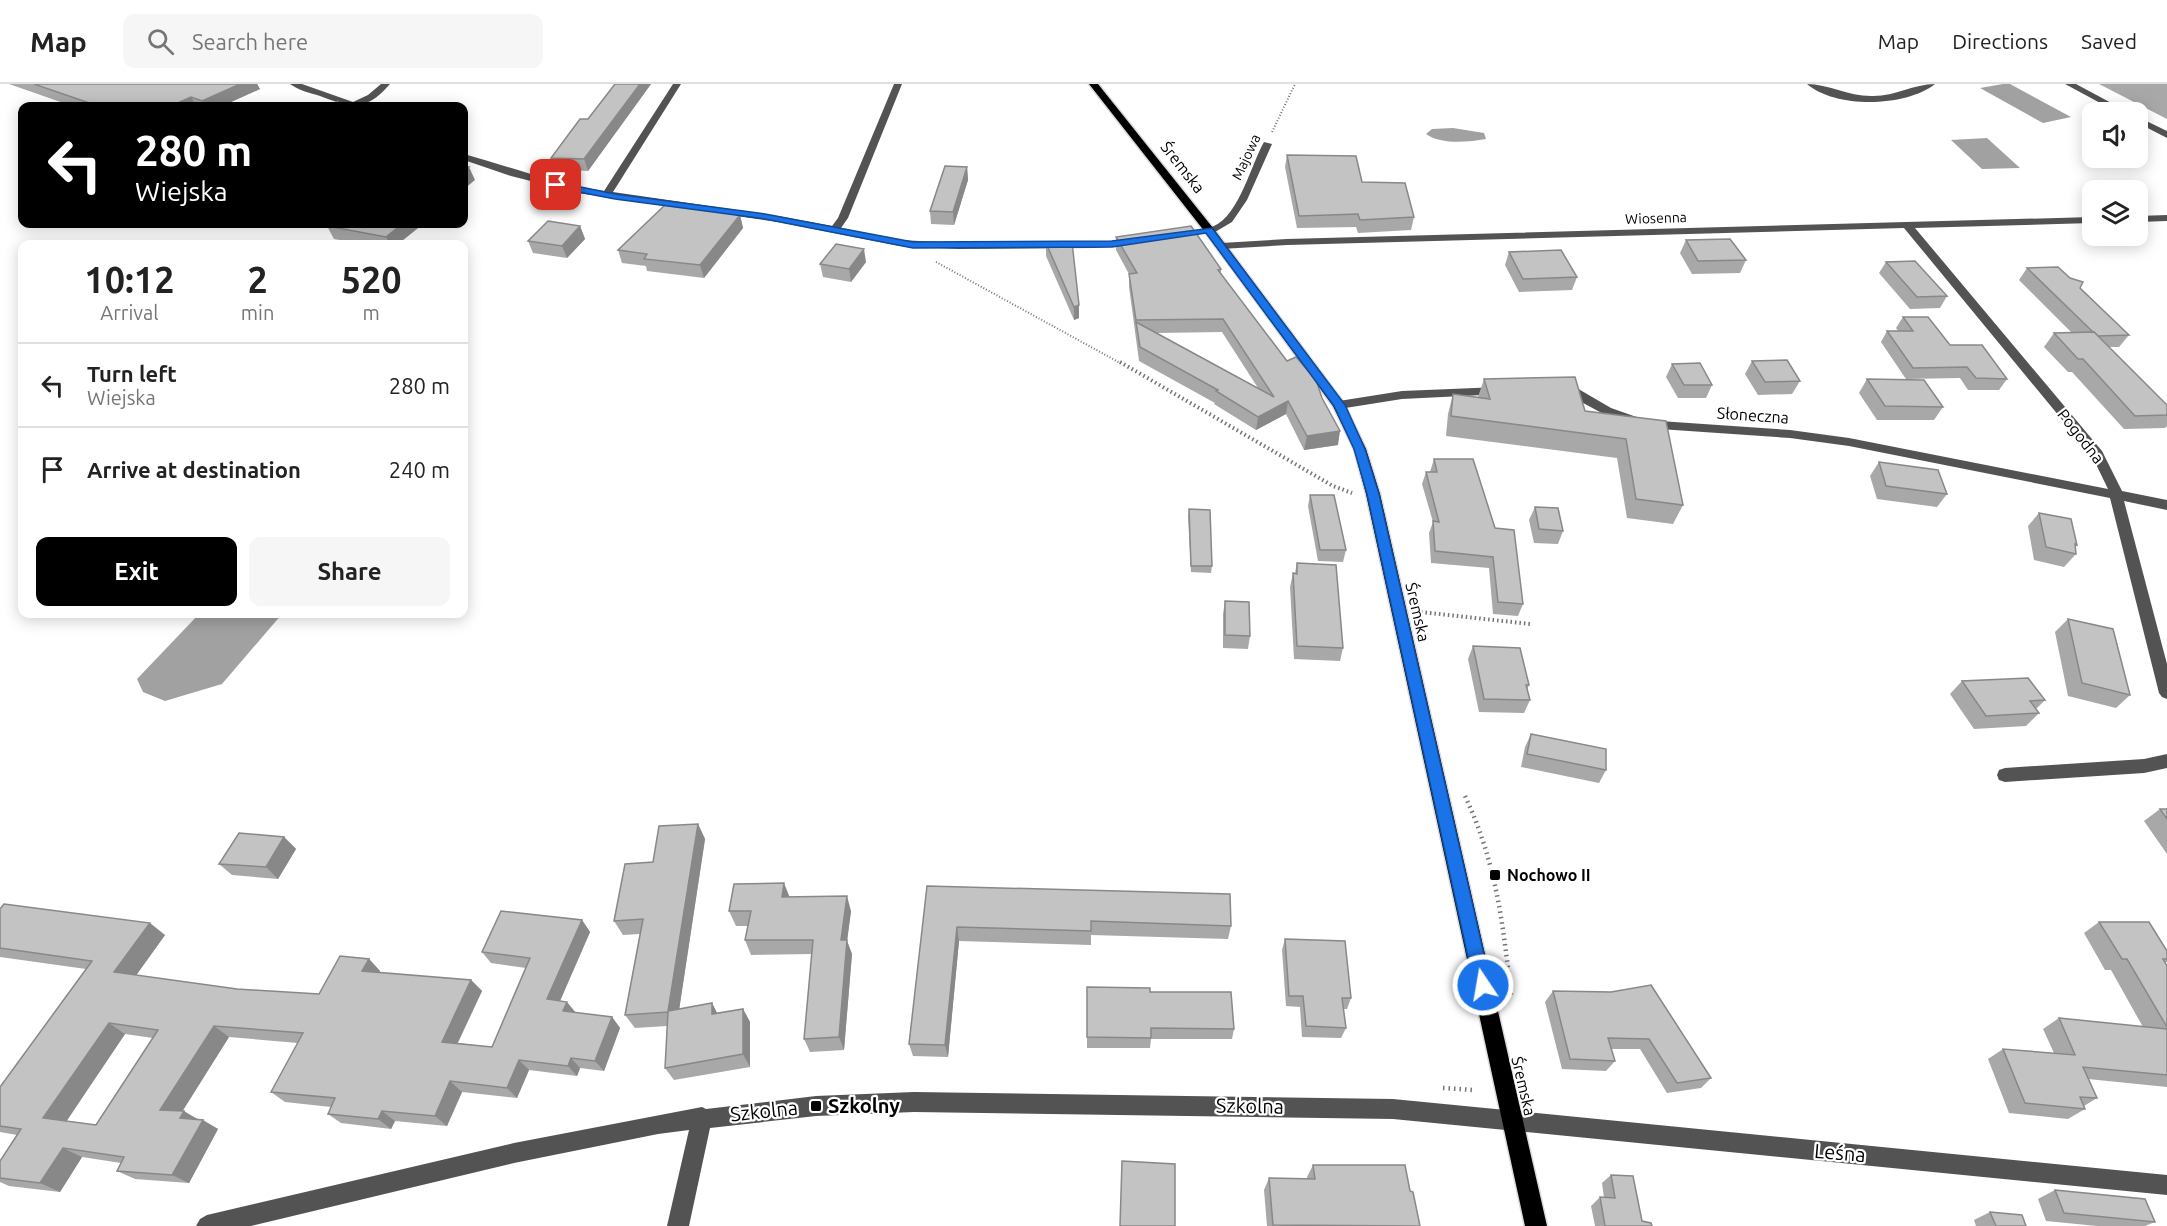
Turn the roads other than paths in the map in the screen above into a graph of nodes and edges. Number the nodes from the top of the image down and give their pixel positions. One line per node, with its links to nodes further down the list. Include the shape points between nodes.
1 (294, 84): 9 (street)
2 (386, 84): 10 (street)
3 (677, 84): 16 (street)
4 (898, 84): 21 (street)
5 (1093, 84): 22 (main road, Śremska)
6 (1811, 84): 7 (street, via 1837,95 1867,99 1895,97)
7 (1931, 84)
8 (2069, 84): 11 (street)
9 (343, 102)
10 (362, 102)
11 (2104, 102)
12 (2148, 125): 13 (street)
13 (2167, 135)
14 (1267, 144): 22 (street, Majowa, via 1232,216 1224,225)
15 (468, 158): 16 (street, via 535,180)
16 (606, 195): 21 (street)
17 (2167, 218): 18 (street)
18 (2148, 219)
19 (2082, 220): 20 (street, Wiosenna)
20 (1907, 225): 23 (street, Wiosenna); 27 (street, Pogodna, via 2097,454)
21 (835, 229): 22 (street, via 913,245 1095,245)
22 (1209, 230): 23 (main road, Śremska)
23 (1221, 246): 26 (main road, Śremska)
24 (1557, 390): 27 (street, Słoneczna, via 1571,390 1605,412 1645,424 1849,441)
25 (1511, 391): 26 (street, via 1402,395)
26 (1339, 405): 33 (main road, Śremska, via 1360,449 1373,494)
27 (2116, 495): 28 (street, Słoneczna); 29 (street, Pogodna)
28 (2167, 505)
29 (2167, 693)
30 (2167, 761): 31 (street, via 2144,766)
31 (2005, 775)
32 (702, 1117): 33 (street, Szkolna, via 914,1102 1351,1107); 35 (street, Szkolna, via 558,1143); 36 (street)
33 (1513, 1120): 34 (street, Leśna); 37 (main road, Śremska)
34 (2167, 1185)
35 (207, 1226)
36 (678, 1226)
37 (1536, 1226)

